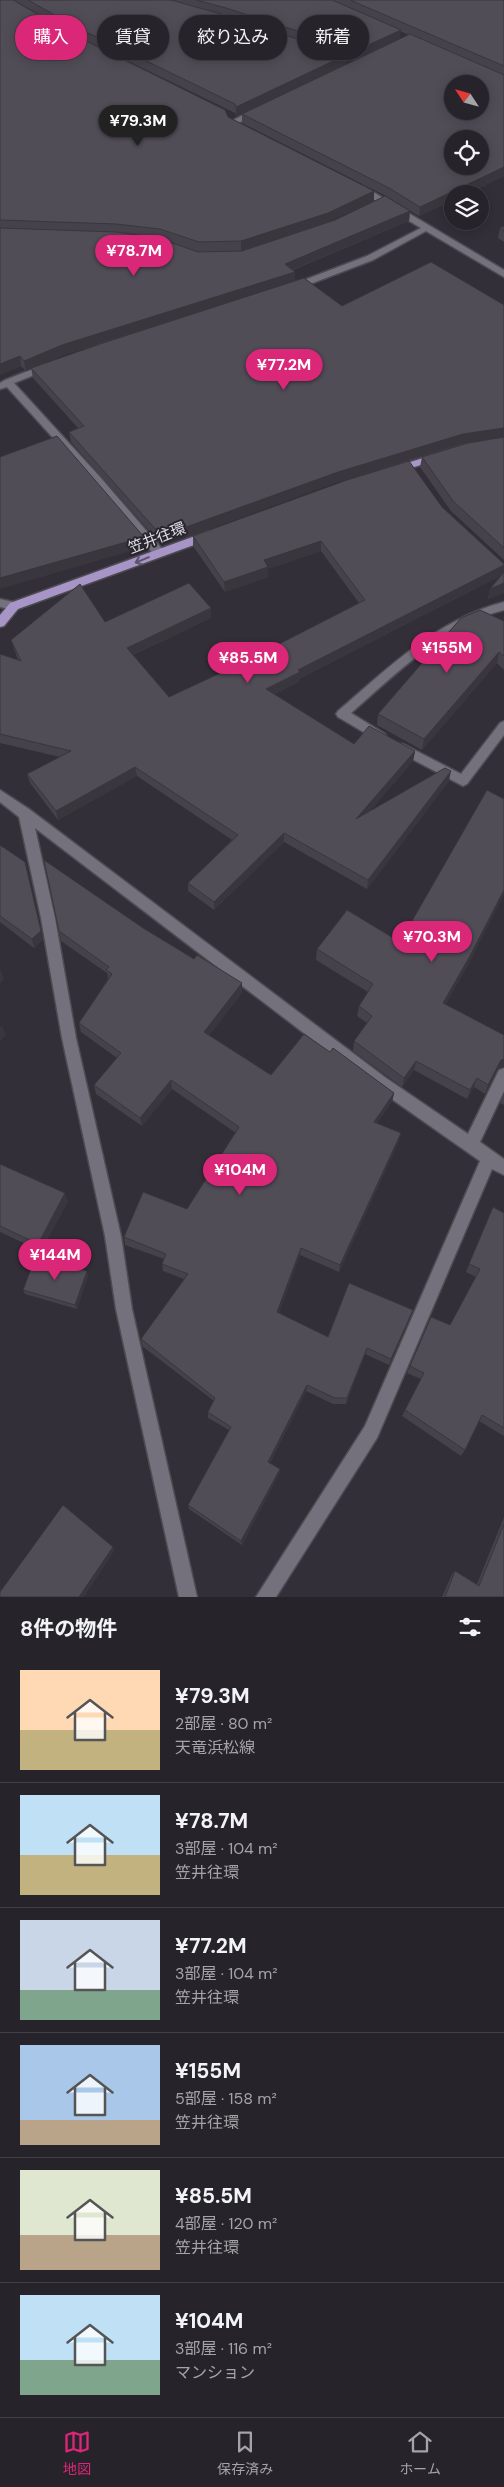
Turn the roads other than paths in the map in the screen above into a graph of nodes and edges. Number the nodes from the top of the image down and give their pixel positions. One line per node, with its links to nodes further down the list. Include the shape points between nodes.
1 (268, 106): 2 (street, via 236,125)
2 (226, 115)
3 (352, 184): 4 (street)
4 (384, 201): 5 (street); 6 (street)
5 (376, 205)
6 (428, 227): 7 (street); 8 (street, via 370,258)
7 (504, 274)
8 (288, 289)
9 (59, 362): 10 (street)
10 (4, 384): 14 (street, via 96,479)
11 (447, 454): 12 (main road, via 413,468)
12 (385, 473)
13 (224, 530): 14 (main road, 笠井往環)
14 (159, 553): 16 (main road, 笠井往環, one-way to 16)
15 (0, 603): 16 (street)
16 (14, 606): 18 (main road)
17 (504, 606): 19 (street, via 489,608 450,630 342,714 463,781)
18 (0, 624)
19 (504, 726)
20 (0, 794): 21 (street)
21 (25, 813): 23 (street, via 381,1083); 26 (street, via 112,1236 124,1309)
22 (504, 1075): 23 (street)
23 (471, 1145): 24 (street)
24 (489, 1158): 25 (street); 27 (street, via 371,1432)
25 (504, 1168)
26 (188, 1597)
27 (265, 1597)

